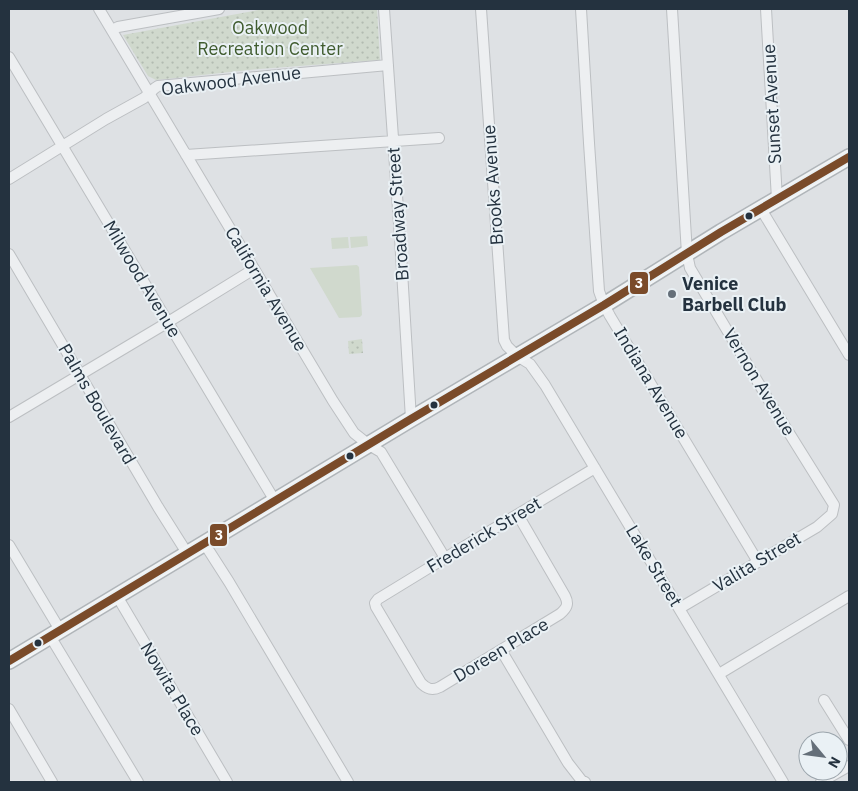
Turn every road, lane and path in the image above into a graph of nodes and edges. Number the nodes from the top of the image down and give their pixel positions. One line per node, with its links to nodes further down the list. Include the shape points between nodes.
1 (99, 9): 9 (street, California Avenue)
2 (219, 9): 8 (street)
3 (384, 9): 11 (street, Broadway Street)
4 (481, 9): 27 (street, Brooks Avenue, via 504,340)
5 (581, 9): 24 (street, Indiana Avenue, via 599,290)
6 (672, 9): 22 (street, Vernon Avenue)
7 (766, 9): 19 (street, Sunset Avenue)
8 (189, 12): 9 (street)
9 (112, 30): 12 (street, California Avenue)
10 (9, 57): 15 (street, Milwood Avenue)
11 (388, 65): 12 (street, Oakwood Avenue, via 158,86); 14 (street, Broadway Street)
12 (150, 93): 15 (street, Oakwood Avenue); 16 (street, California Avenue)
13 (439, 138): 14 (street)
14 (394, 141): 16 (street); 30 (street, Broadway Street)
15 (62, 147): 18 (street, Oakwood Avenue); 25 (street, Milwood Avenue)
16 (186, 155): 23 (street, California Avenue)
17 (849, 156): 19 (highway)
18 (9, 179)
19 (777, 199): 20 (highway)
20 (760, 209): 22 (highway); 26 (street)
21 (9, 254): 28 (street, Palms Boulevard)
22 (687, 254): 24 (highway); 34 (street, Vernon Avenue, via 694,276 834,505)
23 (254, 269): 25 (street); 31 (street, California Avenue, via 354,433)
24 (604, 305): 27 (highway); 40 (street, Indiana Avenue)
25 (168, 322): 28 (street); 33 (street, Milwood Avenue)
26 (849, 355)
27 (517, 356): 30 (highway); 32 (street, Lake Street, via 530,364)
28 (81, 374): 29 (street); 38 (street, Palms Boulevard)
29 (9, 417)
30 (411, 419): 31 (highway)
31 (369, 445): 33 (highway); 39 (street, California Avenue, via 382,453)
32 (595, 468): 35 (street, Frederick Street); 43 (street, Lake Street)
33 (275, 501): 36 (highway)
34 (832, 514): 40 (street, Valita Street, via 817,527)
35 (518, 515): 39 (street, Frederick Street); 45 (street, Doreen Place, via 568,601 560,614)
36 (204, 543): 38 (highway); 56 (street)
37 (9, 545): 44 (street)
38 (187, 553): 41 (highway)
39 (445, 558): 48 (street, Frederick Street, via 375,603 421,683)
40 (758, 562): 43 (street, Valita Street)
41 (117, 596): 44 (highway); 55 (street, Nowita Place)
42 (849, 596): 47 (street)
43 (680, 608): 47 (street, Lake Street)
44 (55, 633): 46 (highway); 54 (street)
45 (501, 650): 48 (street, Doreen Place, via 440,687); 57 (street, via 568,763)
46 (9, 661)
47 (719, 674): 58 (street, Lake Street)
48 (430, 689)
49 (824, 700): 51 (street)
50 (9, 709): 53 (street)
51 (849, 740)
52 (849, 766): 59 (street)
53 (52, 782)
54 (138, 782)
55 (227, 782)
56 (348, 782)
57 (583, 782)
58 (784, 782)
59 (821, 782)

